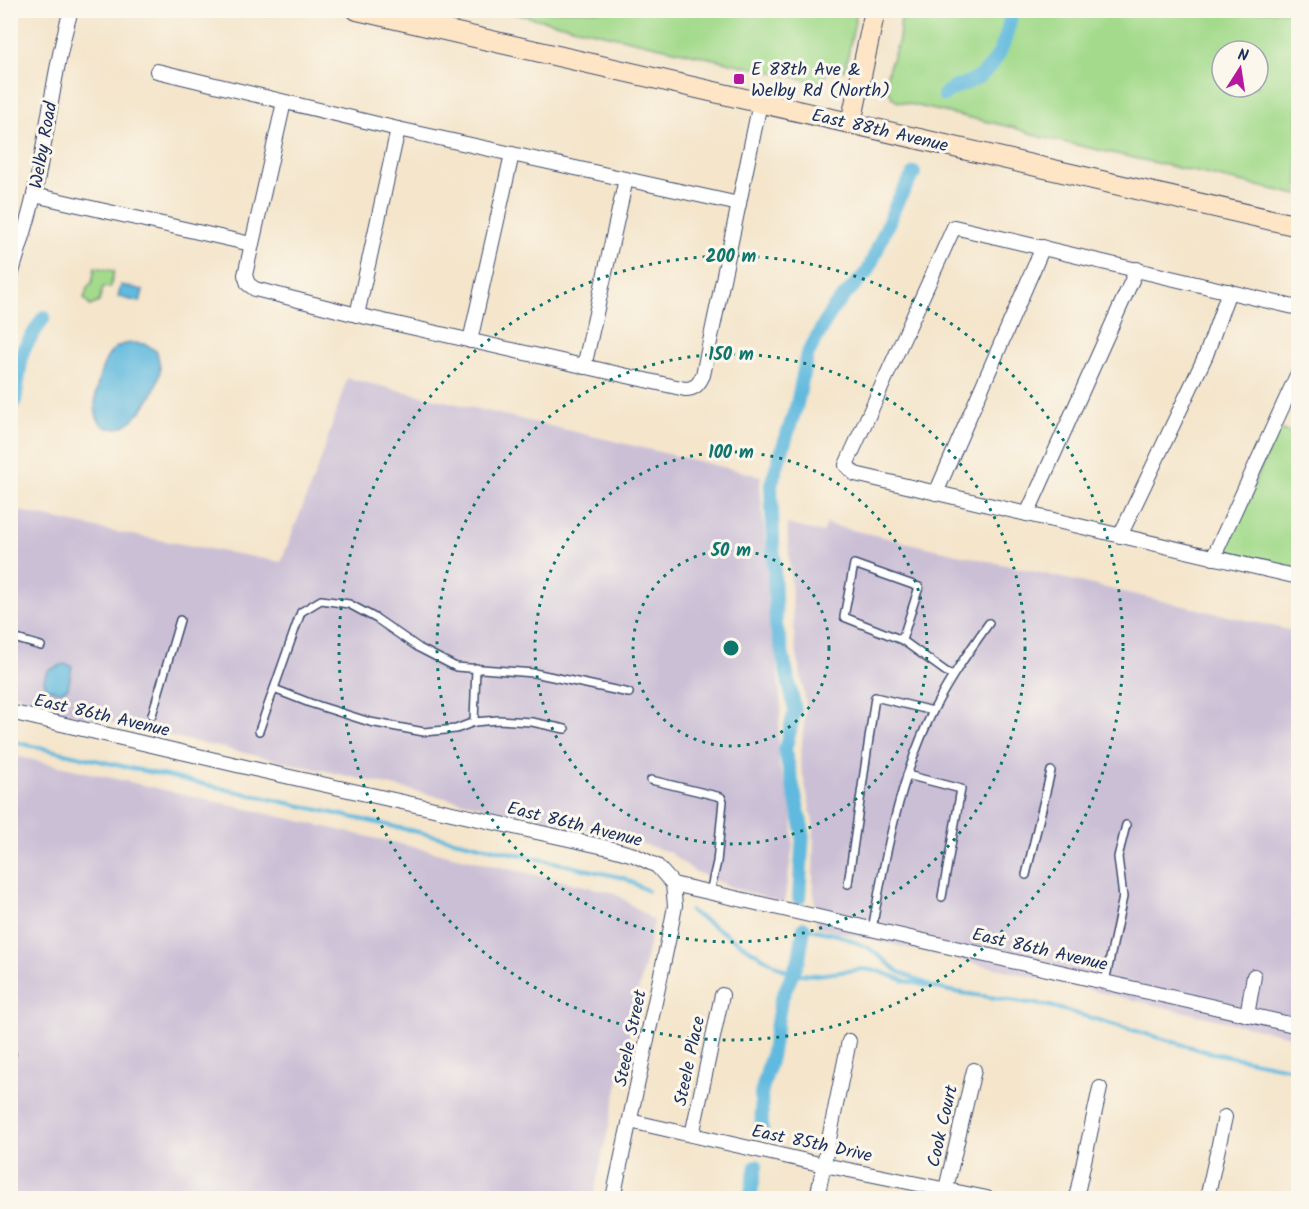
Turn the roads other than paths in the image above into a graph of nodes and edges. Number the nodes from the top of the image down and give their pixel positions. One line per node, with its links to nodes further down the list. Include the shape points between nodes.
1 (71, 10): 11 (street, Welby Road)
2 (357, 10): 6 (main road, East 88th Avenue)
3 (875, 10): 7 (main road)
4 (157, 71): 5 (street)
5 (284, 102): 8 (street); 14 (street)
6 (760, 103): 7 (main road, East 88th Avenue); 12 (street)
7 (851, 123): 13 (main road, East 88th Avenue)
8 (398, 129): 9 (street); 20 (street)
9 (512, 154): 10 (street); 21 (street)
10 (626, 179): 12 (street); 22 (street)
11 (34, 195): 14 (street); 17 (street, Welby Road)
12 (739, 204): 22 (street, via 700,383 685,389)
13 (1299, 226)
14 (251, 244): 20 (street, via 245,280 255,289)
15 (1043, 247): 16 (street); 24 (street); 24 (street, via 954,226 846,465 855,474)
16 (1137, 269): 18 (street); 25 (street)
17 (10, 279)
18 (1229, 291): 19 (street); 26 (street, via 1206,355)
19 (1299, 308)
20 (357, 315): 21 (street)
21 (470, 341): 22 (street)
22 (584, 367)
23 (1299, 373): 27 (street)
24 (936, 493): 25 (street)
25 (1027, 514): 26 (street)
26 (1120, 536): 27 (street)
27 (1213, 558): 28 (street)
28 (1299, 577)
29 (180, 620): 40 (lane)
30 (989, 623): 35 (lane)
31 (10, 637): 33 (lane)
32 (903, 640): 32 (lane, via 844,617 854,564 919,587); 35 (lane)
33 (41, 646)
34 (476, 668): 36 (lane, via 456,667 349,604 321,600 301,612); 37 (lane, via 534,673); 41 (lane)
35 (952, 676): 38 (lane)
36 (274, 689): 41 (lane, via 370,722 424,732 456,729); 43 (lane)
37 (629, 693)
38 (933, 711): 45 (lane); 50 (lane, via 875,697)
39 (10, 712): 49 (street, East 86th Avenue, via 609,848 657,866)
40 (152, 715)
41 (474, 722): 42 (lane, via 532,722)
42 (565, 729)
43 (259, 731)
44 (1051, 771): 48 (lane)
45 (907, 775): 52 (lane, via 961,789); 53 (lane, via 885,857)
46 (651, 780): 51 (lane, via 723,801)
47 (1126, 825): 55 (lane, via 1118,857 1123,897)
48 (1026, 875)
49 (673, 884): 51 (street, East 86th Avenue); 63 (street, Steele Street, via 675,906)
50 (848, 884)
51 (710, 892): 53 (street, East 86th Avenue)
52 (942, 897)
53 (872, 930): 55 (street, East 86th Avenue)
54 (1254, 976): 57 (street)
55 (1105, 982): 57 (street, East 86th Avenue)
56 (722, 995): 64 (street, Steele Place)
57 (1247, 1015): 58 (street, East 86th Avenue)
58 (1299, 1026)
59 (849, 1041): 65 (street)
60 (974, 1071): 66 (street, Cook Court)
61 (1100, 1088): 70 (street)
62 (1225, 1117): 71 (street)
63 (630, 1121): 64 (street, East 85th Drive); 67 (street, Steele Street)
64 (692, 1135): 65 (street, East 85th Drive)
65 (824, 1165): 66 (street, East 85th Drive); 68 (street)
66 (945, 1194): 69 (street, East 85th Drive)
67 (613, 1198)
68 (817, 1198)
69 (987, 1198)
70 (1076, 1198)
71 (1207, 1198)

